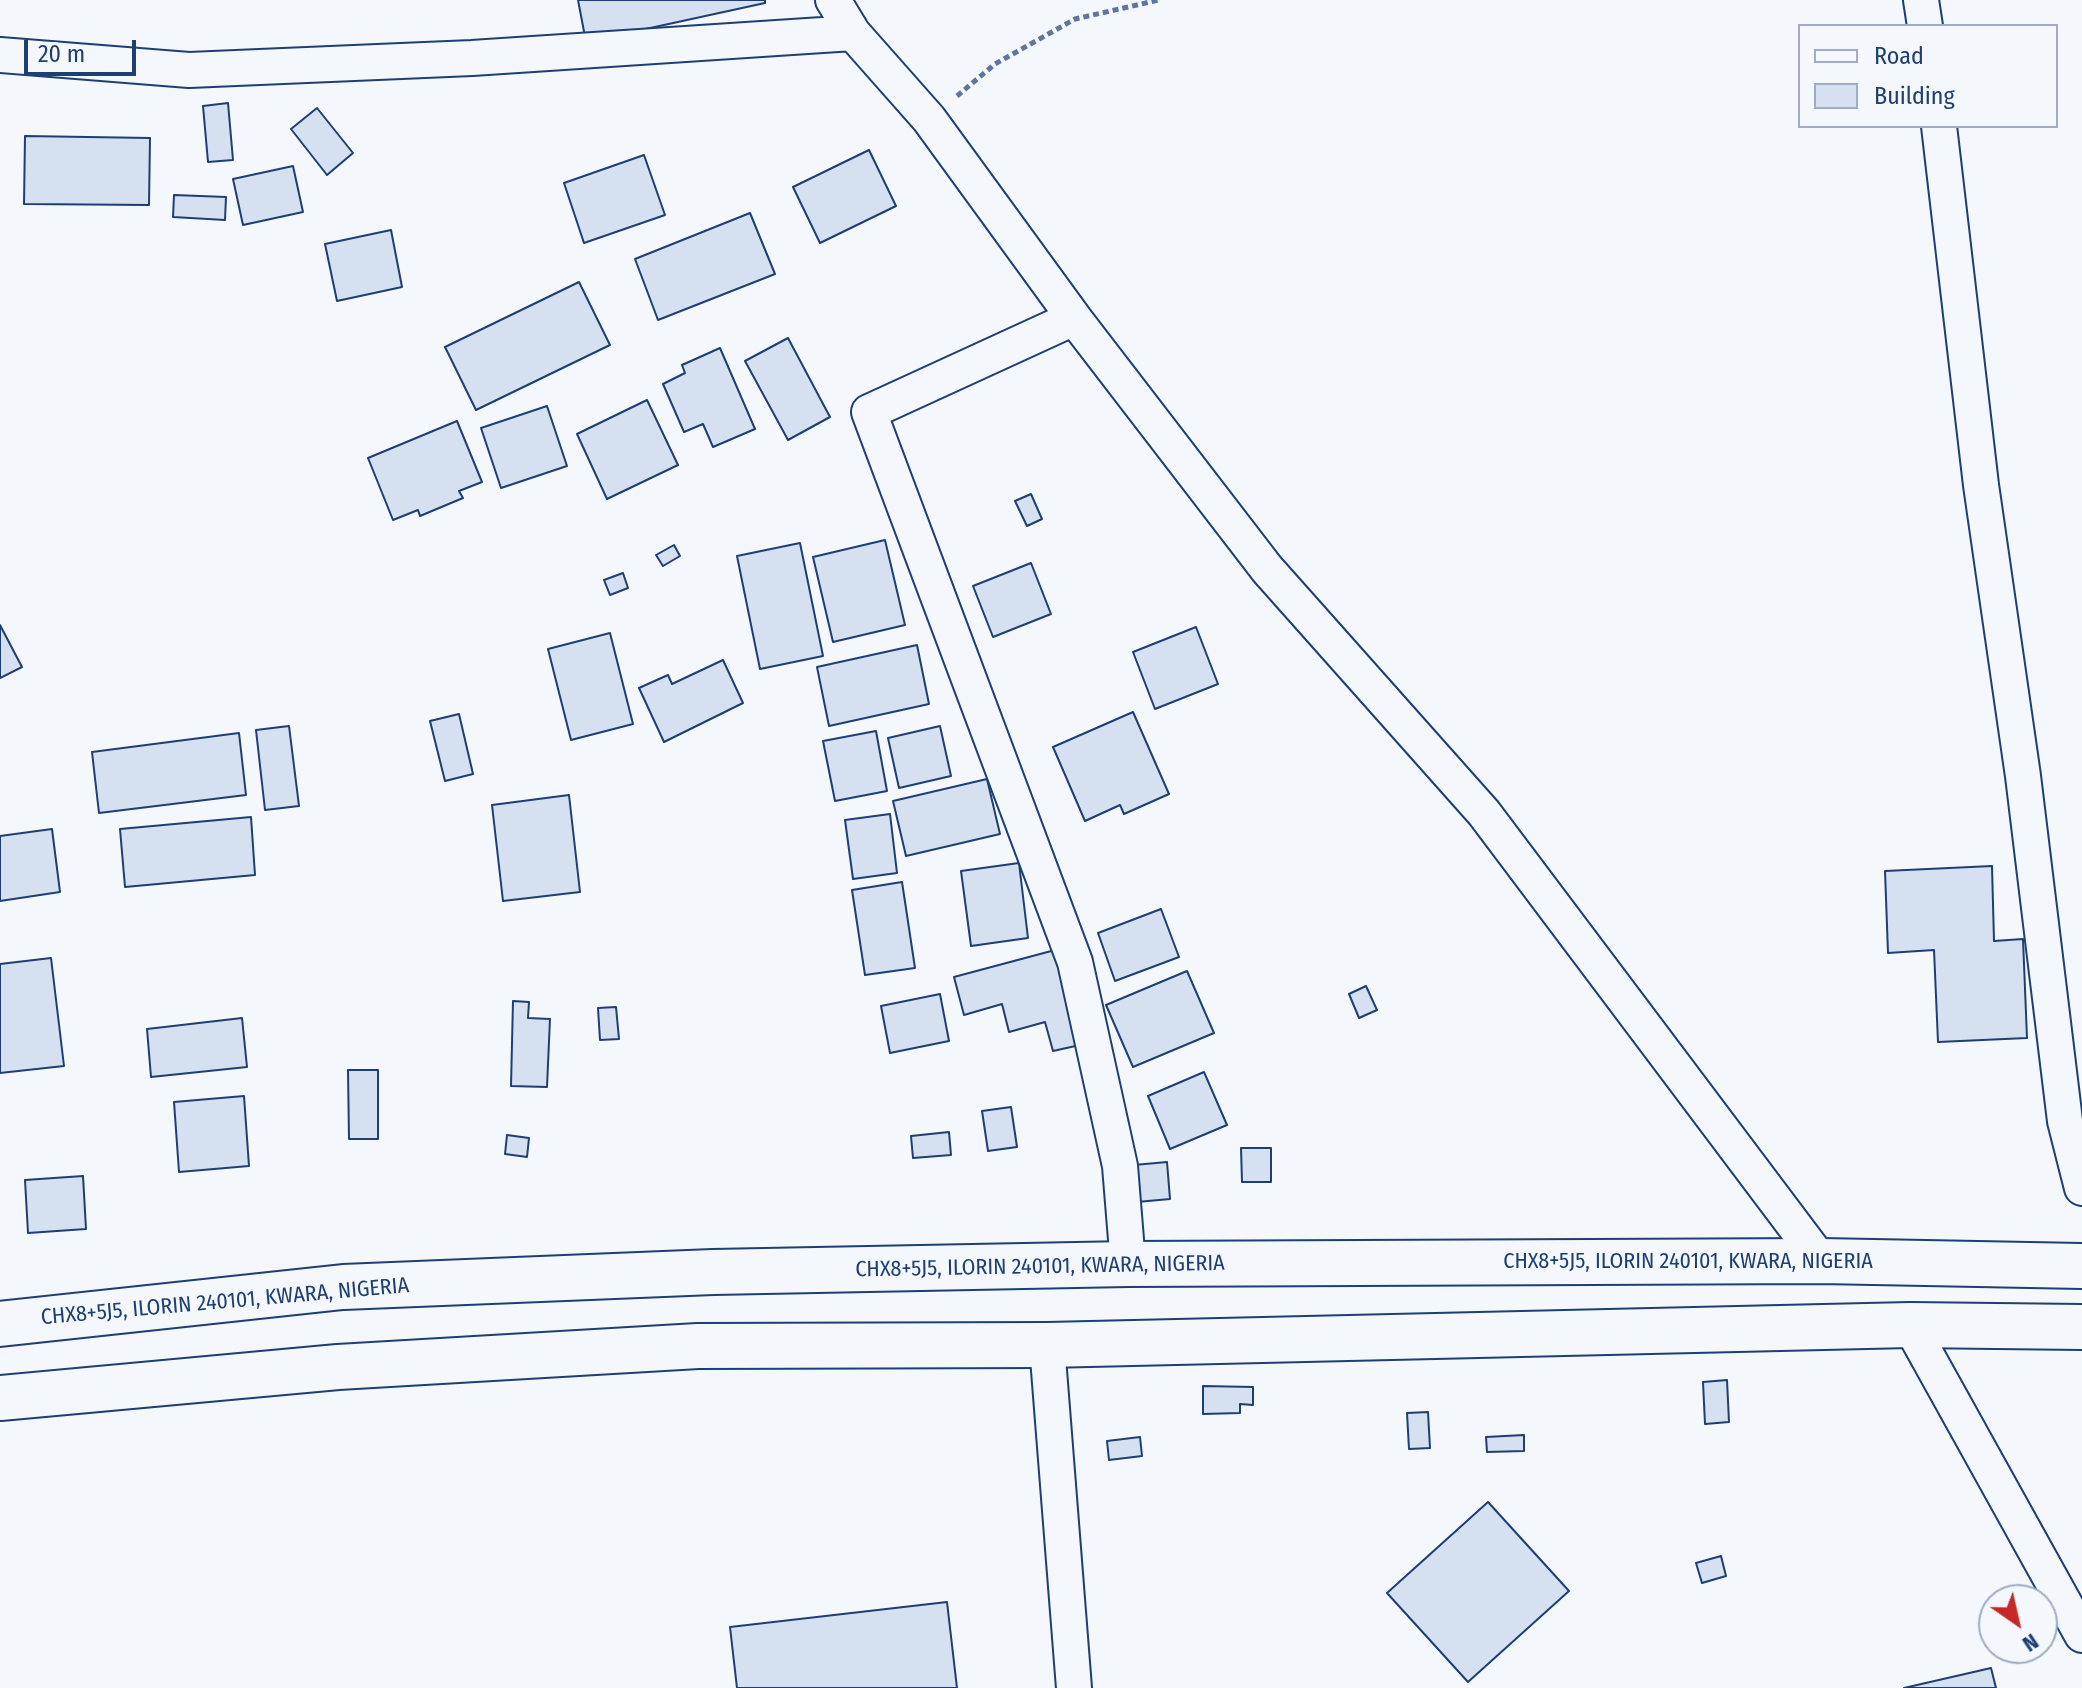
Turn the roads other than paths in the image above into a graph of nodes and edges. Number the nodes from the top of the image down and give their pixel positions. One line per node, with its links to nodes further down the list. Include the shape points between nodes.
1 (833, 0): 4 (street)
2 (1921, 0): 3 (street)
3 (1925, 24)
4 (853, 33): 5 (street, via 444,60 189,70); 7 (street, via 929,119)
5 (0, 55)
6 (1939, 128): 8 (street, via 2065,1121)
7 (1074, 318): 9 (street, via 1267,569 1484,813); 10 (street, via 869,412 1075,962 1120,1166)
8 (2082, 1188)
9 (1821, 1261): 10 (main road, CHX8+5J5, ILORIN 240101, KWARA, NIGERIA); 11 (main road, CHX8+5J5, ILORIN 240101, KWARA, NIGERIA)
10 (1128, 1264): 12 (main road, CHX8+5J5, ILORIN 240101, KWARA, NIGERIA, via 713,1272 343,1287)
11 (2082, 1266)
12 (0, 1324)
13 (1910, 1325): 14 (main road); 15 (main road); 17 (street)
14 (2082, 1327)
15 (1047, 1345): 16 (main road, via 698,1346 338,1367); 18 (street)
16 (0, 1398)
17 (2082, 1635)
18 (1074, 1688)

